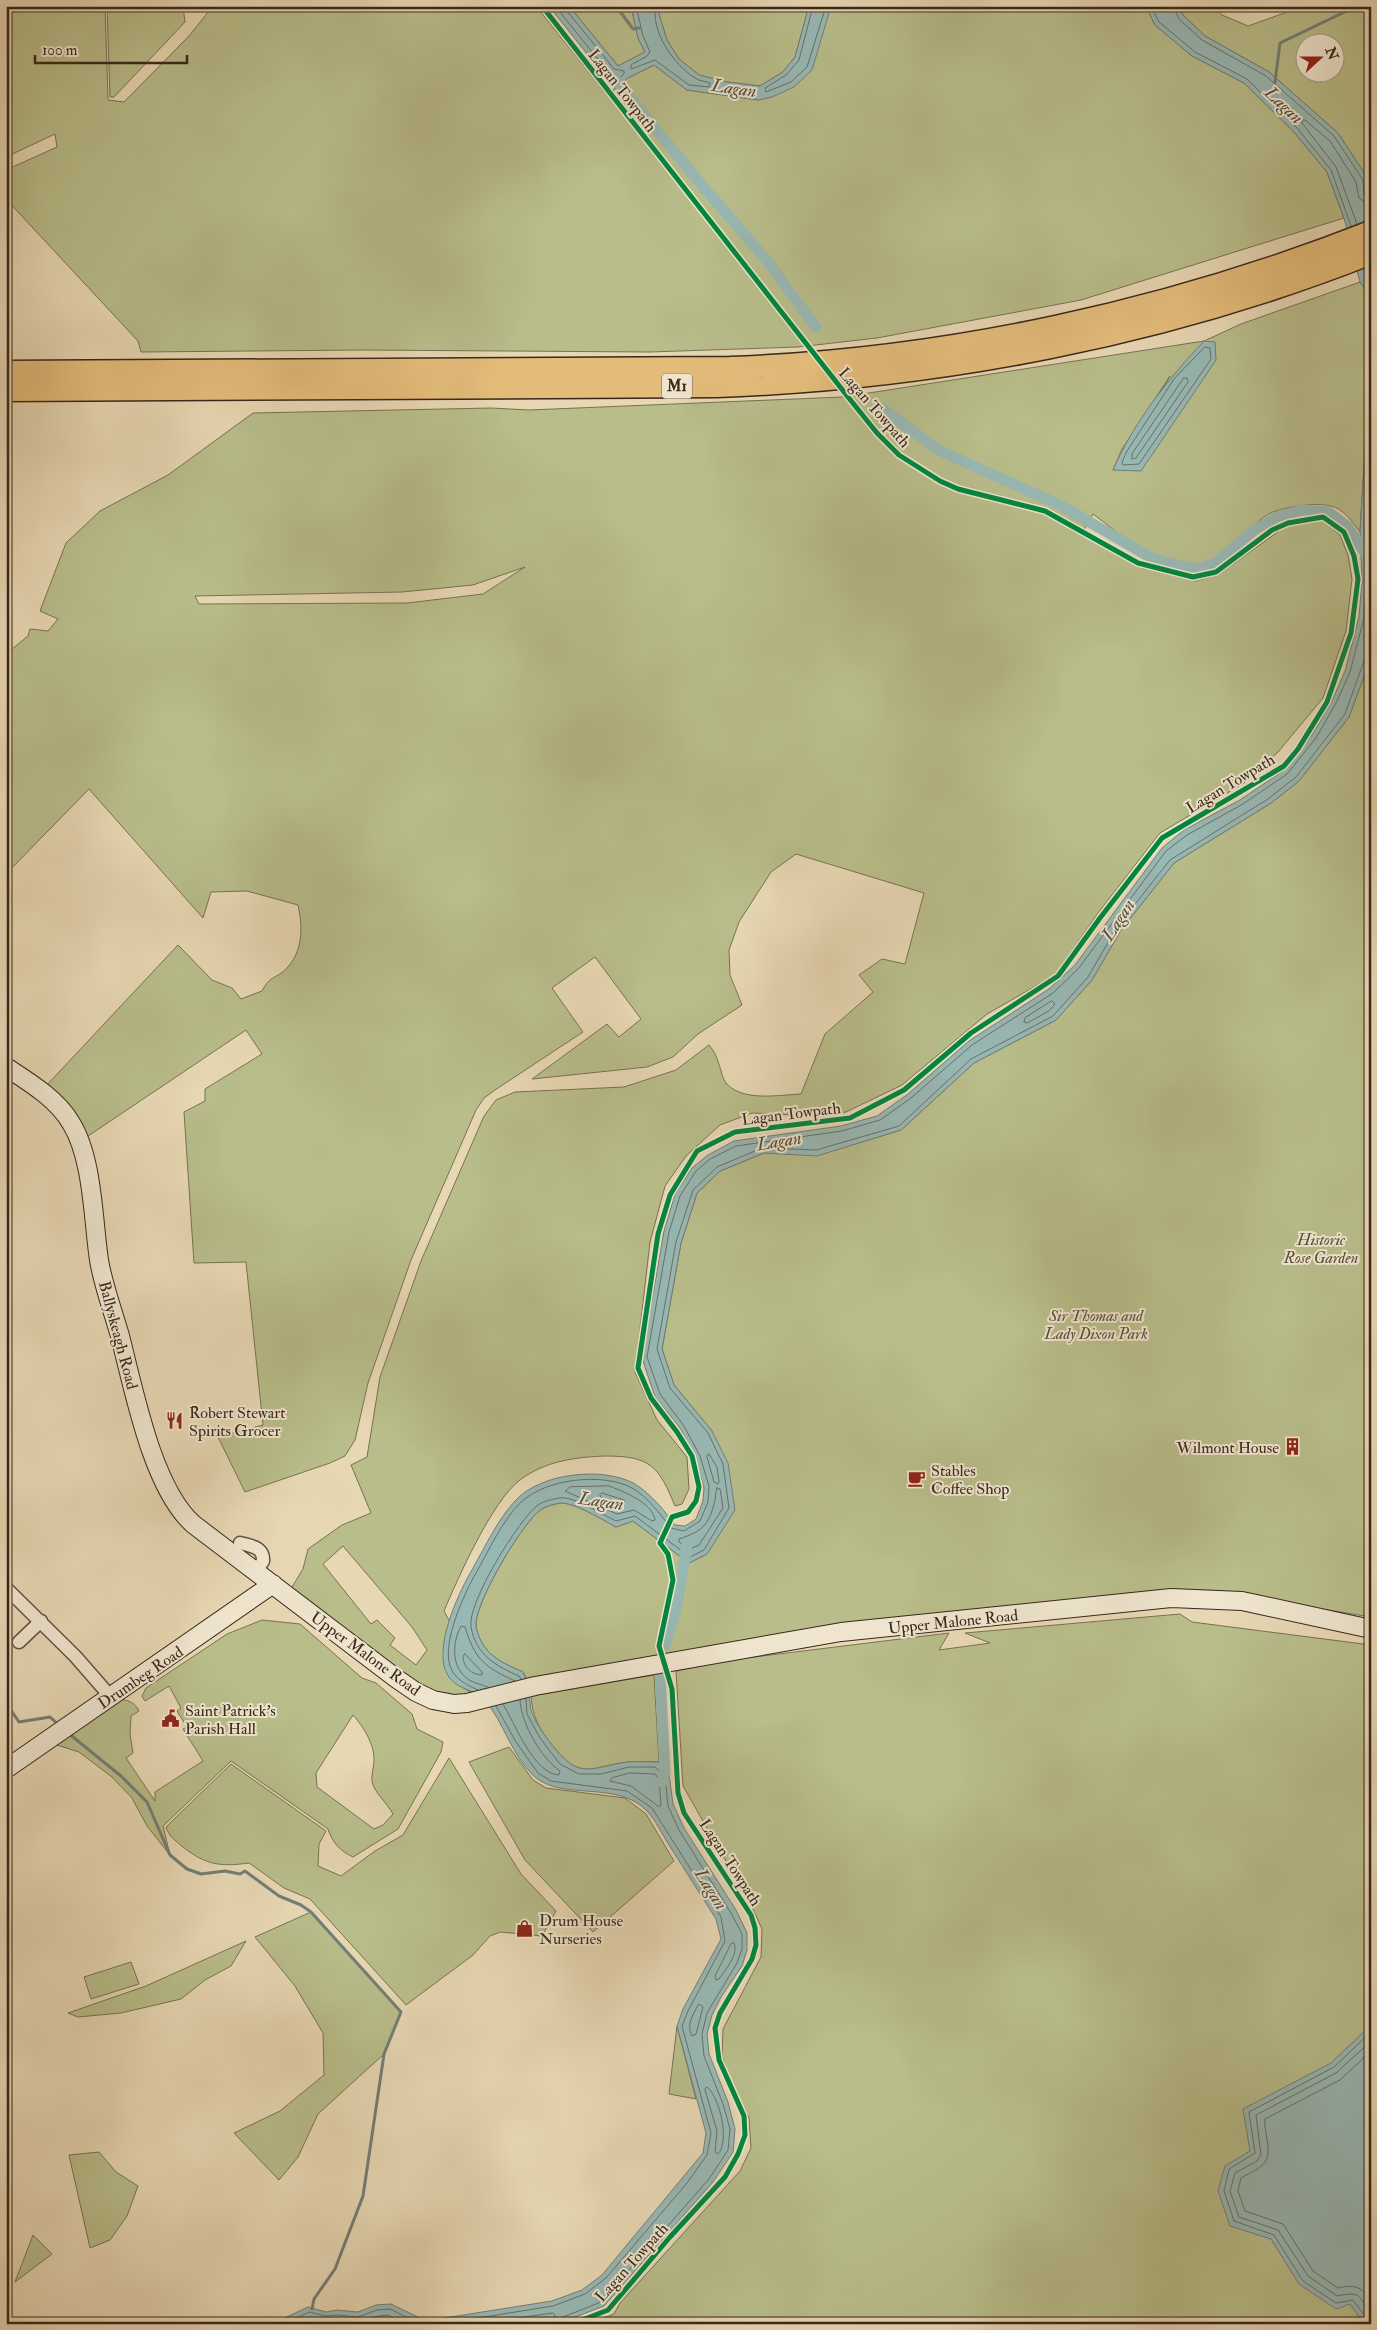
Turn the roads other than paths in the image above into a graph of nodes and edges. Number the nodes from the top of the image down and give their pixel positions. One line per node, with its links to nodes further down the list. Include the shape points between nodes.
1 (1371, 232): 3 (highway, M1)
2 (1371, 253): 3 (highway, M1)
3 (1332, 258): 4 (highway, M1, via 1093,319 972,342 790,365); 5 (highway, M1, via 1234,300 1093,337 932,367 813,382 717,386)
4 (6, 372)
5 (6, 390)
6 (6, 1067): 8 (main road, Ballyskeagh Road, via 52,1101 71,1123 81,1144 100,1262 144,1423 167,1491 188,1520)
7 (240, 1543): 8 (street, via 262,1551 263,1561)
8 (256, 1572): 9 (main road, Ballyskeagh Road)
9 (273, 1584): 12 (main road, Upper Malone Road, via 416,1692 443,1702 467,1703 536,1686 841,1632 1171,1598 1242,1601); 14 (main road, Drumbeg Road)
10 (6, 1588): 11 (street)
11 (41, 1621): 13 (street); 14 (street)
12 (1371, 1629)
13 (19, 1642)
14 (110, 1696): 15 (main road, Drumbeg Road)
15 (6, 1769)

